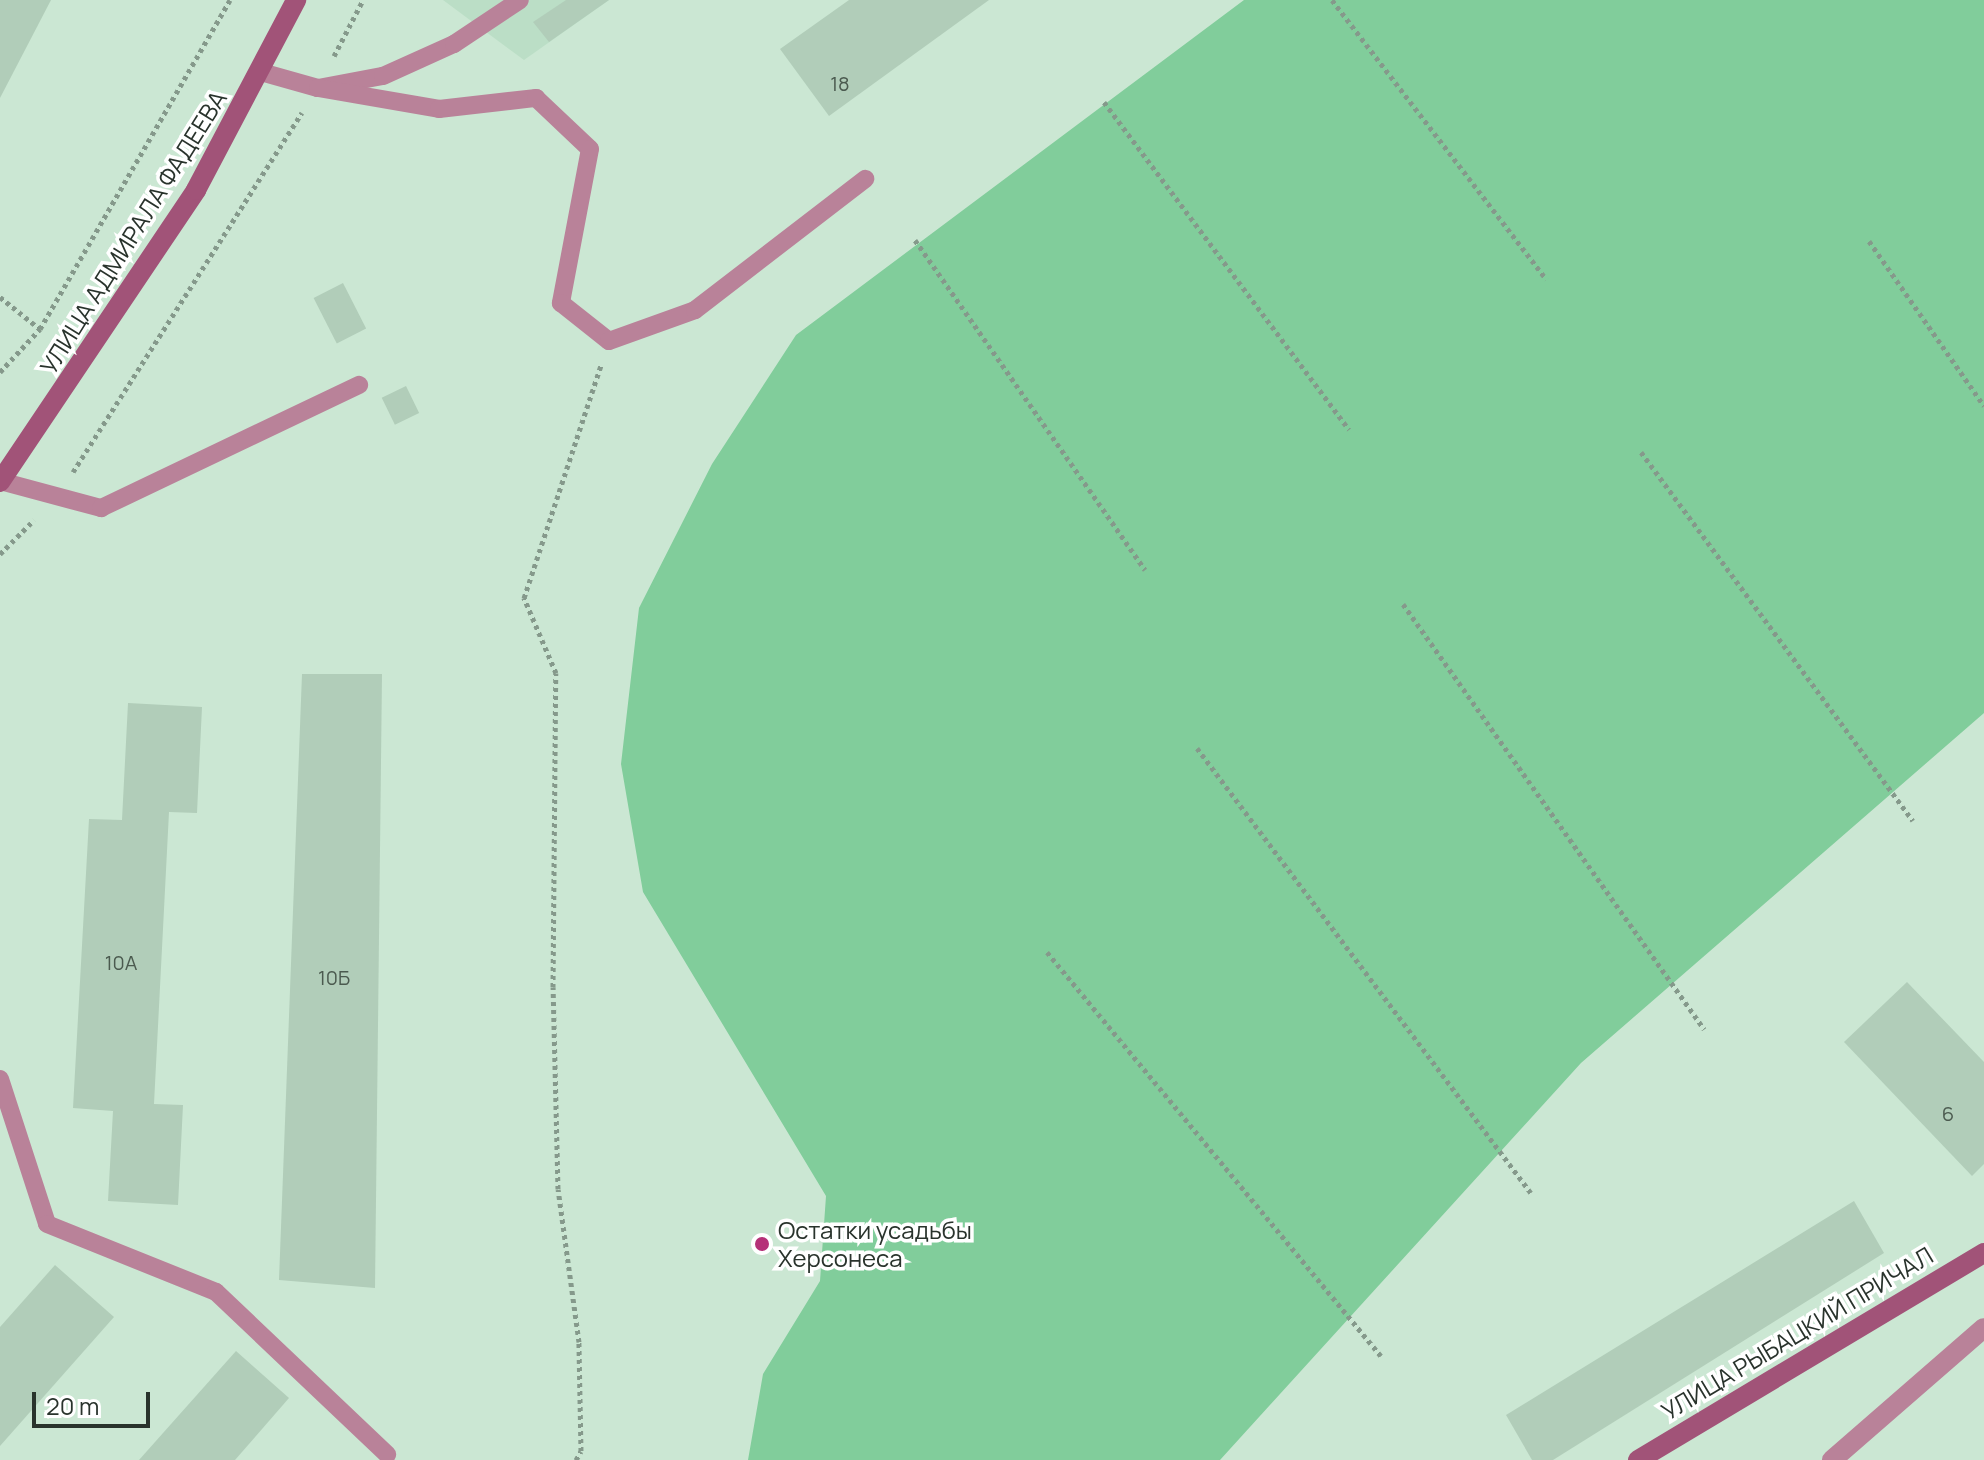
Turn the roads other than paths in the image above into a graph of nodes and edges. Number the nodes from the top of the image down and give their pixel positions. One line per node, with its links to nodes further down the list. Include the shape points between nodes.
1 (296, 0): 3 (main road, УЛИЦА АДМИРАЛА ФАДЕЕВА)
2 (520, 0): 4 (lane, via 454,44 383,76)
3 (261, 72): 4 (lane); 7 (main road, УЛИЦА АДМИРАЛА ФАДЕЕВА, via 196,190)
4 (318, 88): 5 (lane, via 439,109 536,98 590,149 561,303 609,341 695,310)
5 (865, 179)
6 (359, 385): 7 (lane, via 101,508)
7 (0, 482)
8 (0, 1079): 11 (lane, via 47,1224 216,1292)
9 (1984, 1253): 12 (main road, УЛИЦА РЫБАЦКИЙ ПРИЧАЛ)
10 (1984, 1328): 13 (street)
11 (387, 1454)
12 (1638, 1460)
13 (1832, 1460)

